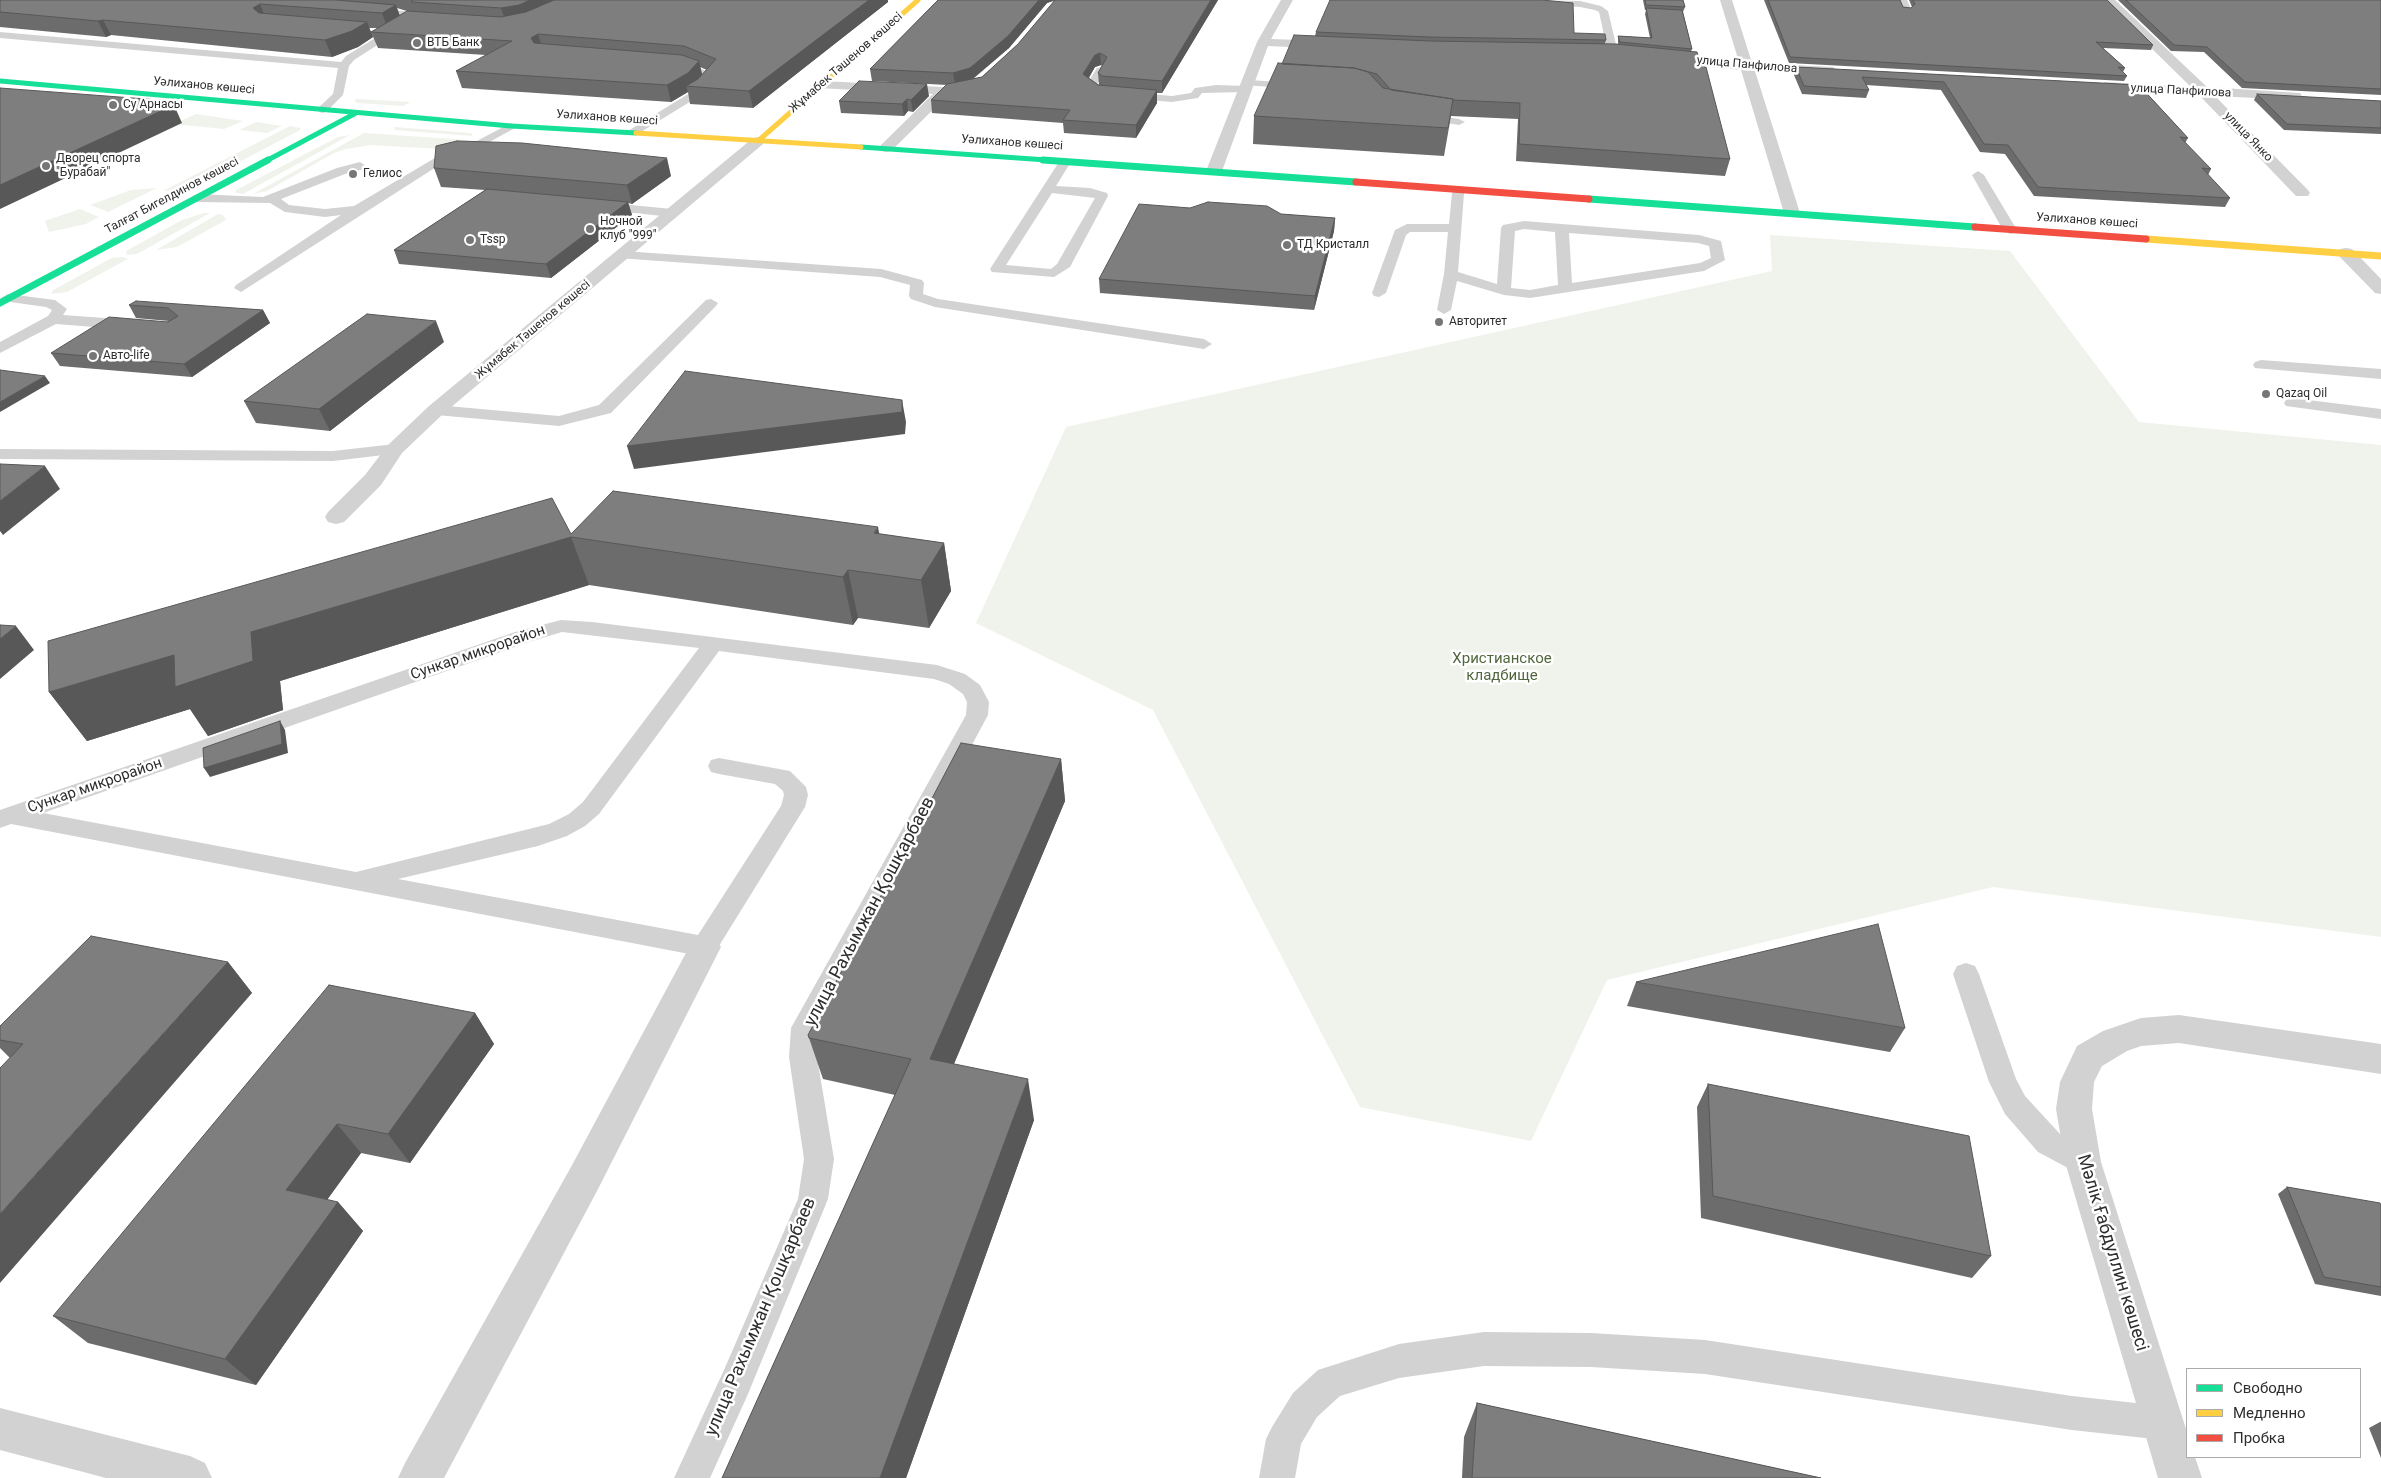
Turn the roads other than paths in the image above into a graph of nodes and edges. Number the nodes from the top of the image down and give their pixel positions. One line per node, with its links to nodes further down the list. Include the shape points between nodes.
1 (378, 0): 8 (lane, via 356,10 404,14 413,17 415,22)
2 (918, 0): 21 (main road, Жұмабек Тәшенов көшесі)
3 (1287, 0): 10 (street)
4 (1526, 0): 12 (lane, via 1580,4 1603,11)
5 (1726, 0): 16 (street)
6 (2108, 0): 26 (street, улица Янко)
7 (369, 32): 8 (lane)
8 (388, 34): 14 (lane, via 358,51)
9 (0, 35): 14 (lane)
10 (1263, 42): 11 (street); 22 (street)
11 (1341, 46)
12 (1613, 53)
13 (1651, 57): 16 (street, улица Панфилова)
14 (344, 65): 28 (lane, via 338,96)
15 (659, 65): 33 (lane, via 688,67 713,76 698,93)
16 (1747, 67): 18 (street, улица Панфилова); 50 (street)
17 (1101, 70): 22 (lane, via 1090,87 1099,93 1172,99 1194,96 1199,90)
18 (1846, 72)
19 (984, 78): 25 (street, via 977,85)
20 (0, 81): 28 (main road, Уәлиханов көшесі)
21 (822, 84): 25 (street); 34 (main road, Жұмабек Тәшенов көшесі)
22 (1247, 86): 23 (lane); 40 (street)
23 (1305, 86)
24 (2095, 86): 26 (street, улица Панфилова)
25 (944, 91): 35 (street)
26 (2204, 92): 27 (street, улица Панфилова); 44 (street, улица Янко)
27 (2312, 97)
28 (322, 110): 29 (main road, Уәлиханов көшесі)
29 (356, 113): 32 (main road, Уәлиханов көшесі); 45 (main road, Талғат Бигелдинов көшесі)
30 (1413, 115): 31 (lane)
31 (1459, 122)
32 (511, 126): 33 (main road, Уәлиханов көшесі); 36 (lane, via 464,152)
33 (632, 133): 34 (main road, Уәлиханов көшесі)
34 (758, 141): 35 (main road, Уәлиханов көшесі); 38 (main road); 49 (street, Жұмабек Тәшенов көшесі)
35 (886, 148): 40 (main road, Уәлиханов көшесі)
36 (440, 159): 37 (lane); 48 (lane)
37 (413, 162)
38 (1063, 165): 42 (lane); 43 (main road)
39 (360, 166): 46 (lane, via 340,170)
40 (1214, 171): 50 (main road, Уәлиханов көшесі)
41 (1978, 175): 53 (lane)
42 (1048, 188): 42 (lane, via 1038,205 997,270 1054,273 1059,270 1102,196)
43 (1458, 193): 51 (lane); 53 (main road, via 1965,230)
44 (2302, 193)
45 (197, 198): 46 (lane); 63 (main road, Талғат Бигелдинов көшесі)
46 (272, 199): 48 (lane, via 285,208 325,213)
47 (584, 205): 49 (lane)
48 (359, 209): 58 (lane)
49 (672, 213): 55 (street, Жұмабек Тәшенов көшесі)
50 (1792, 213): 53 (main road, Уәлиханов көшесі)
51 (1454, 228): 57 (lane); 62 (lane, via 1408,228 1400,233)
52 (1562, 228): 59 (lane); 59 (lane, via 1699,239 1716,244 1718,260 1704,267); 61 (lane, via 1524,225 1508,228)
53 (2010, 230): 54 (main road, Уәлиханов көшесі)
54 (2346, 253): 56 (main road, Уәлиханов көшесі); 60 (street)
55 (623, 255): 68 (lane, via 881,273 917,283 916,296 935,303); 73 (street, Жұмабек Тәшенов көшесі)
56 (2381, 256)
57 (1451, 274): 61 (lane); 65 (lane)
58 (241, 288)
59 (1565, 289): 61 (lane, via 1530,294)
60 (2381, 289)
61 (1504, 291)
62 (1379, 293)
63 (4, 300): 66 (lane, via 50,303 60,309)
64 (711, 303): 73 (lane, via 605,409 559,421)
65 (1444, 310)
66 (53, 319): 67 (lane); 69 (lane)
67 (147, 326)
68 (1204, 344)
69 (0, 348)
70 (2260, 365): 71 (lane)
71 (2381, 374)
72 (2292, 403): 74 (lane)
73 (436, 410): 75 (street, Жұмабек Тәшенов көшесі)
74 (2381, 414)
75 (395, 449): 76 (lane, via 333,456); 77 (street, Жұмабек Тәшенов көшесі, via 373,480)
76 (0, 454)
77 (336, 517)
78 (714, 643): 79 (lane, Сункар микрорайон, via 937,672 957,679); 81 (lane, Сункар микрорайон, via 577,626 542,630); 82 (lane, via 591,808 577,820 538,837)
79 (972, 690): 91 (lane, улица Рахымжан Қошқарбаев, via 978,702 977,715 805,1028 803,1057 819,1158 813,1199)
80 (718, 766): 83 (lane, via 782,777 794,786 796,795 793,807)
81 (6, 817): 82 (lane)
82 (357, 880): 83 (lane)
83 (705, 947): 90 (street, via 584,1179)
84 (1966, 974): 86 (lane, via 2003,1082 2015,1105 2049,1143)
85 (2381, 1059): 86 (street, Мәлік Ғабдуллин көшесі, via 2179,1029 2141,1032 2115,1041 2089,1056 2077,1082 2074,1109)
86 (2083, 1162): 87 (street, Мәлік Ғабдуллин көшесі)
87 (2163, 1423): 92 (lane, via 2072,1413 1705,1357 1592,1350 1484,1349 1399,1361 1330,1382 1305,1405 1284,1439); 93 (street, Мәлік Ғабдуллин көшесі)
88 (0, 1429): 89 (street)
89 (190, 1478)
90 (420, 1478)
91 (692, 1478)
92 (1277, 1478)
93 (2180, 1478)

